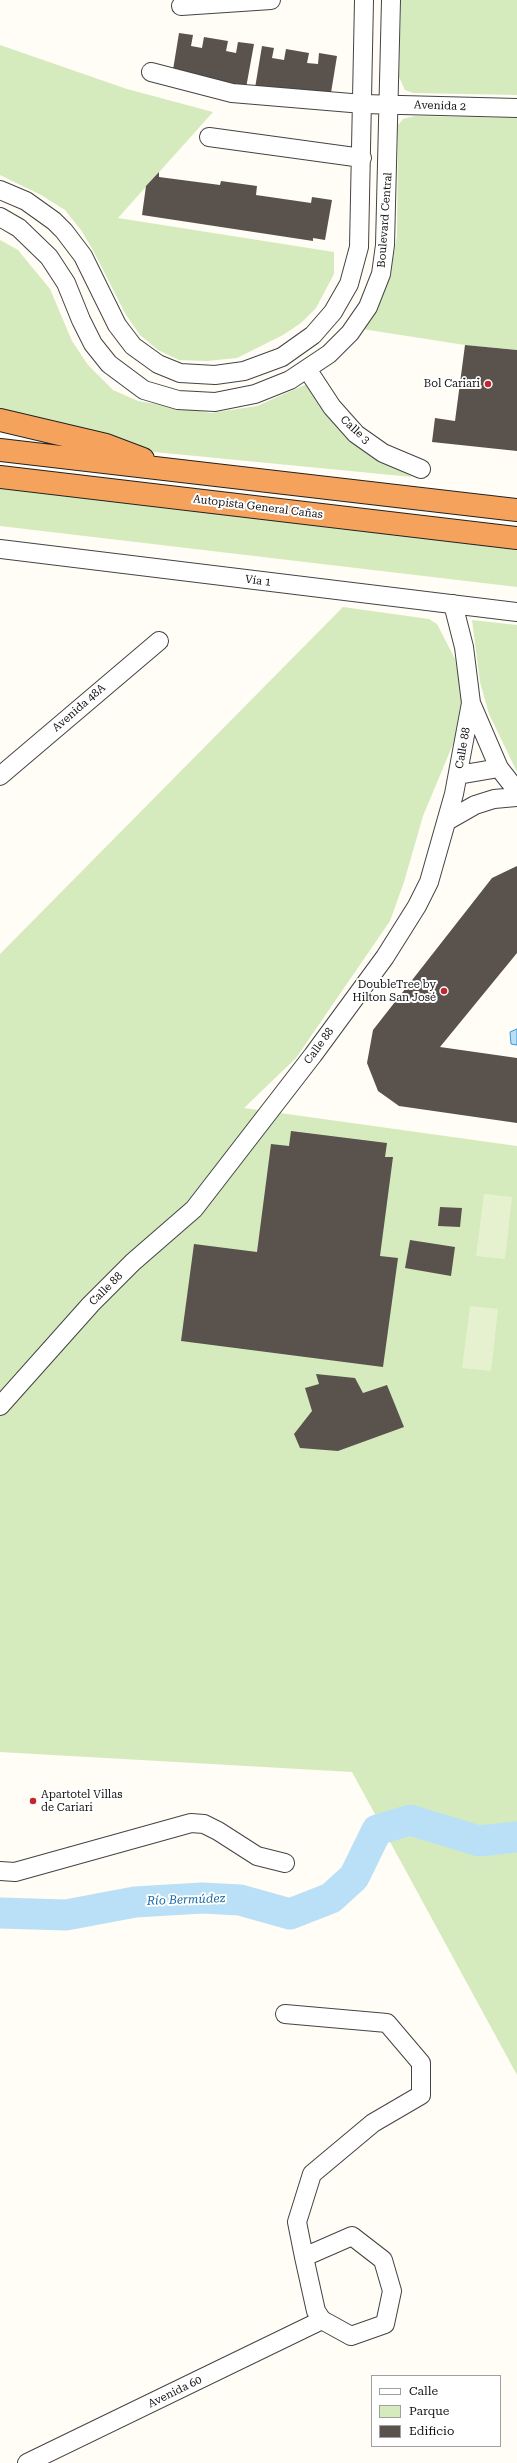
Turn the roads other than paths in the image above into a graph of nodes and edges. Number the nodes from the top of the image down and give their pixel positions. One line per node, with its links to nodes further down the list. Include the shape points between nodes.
1 (271, 0): 4 (street)
2 (364, 0): 6 (street)
3 (391, 0): 7 (street, Boulevard Central)
4 (181, 6)
5 (151, 72): 6 (street, Avenida 2, via 232,93)
6 (363, 104): 7 (street, Avenida 2); 10 (street)
7 (390, 104): 8 (street, Avenida 2); 14 (street, Boulevard Central, via 386,245 381,274 360,320)
8 (517, 108)
9 (209, 137): 10 (street)
10 (362, 158): 13 (street, via 360,247 354,268 337,305)
11 (0, 190): 15 (street, via 26,201 64,231 83,256 117,325 133,346 158,364 180,373 215,376 244,371)
12 (0, 217): 16 (street, Boulevard Central, via 19,228 49,257 66,283 93,344 109,364 144,390 178,400 215,402 256,394)
13 (313, 335): 14 (street); 15 (street)
14 (329, 354): 16 (street, Boulevard Central)
15 (282, 357): 16 (street, Calle 3)
16 (301, 373): 20 (street, Calle 3, via 356,434 383,453)
17 (0, 420): 19 (highway, via 106,445)
18 (0, 450): 19 (highway)
19 (168, 470): 22 (highway)
20 (421, 470)
21 (0, 477): 23 (highway, Autopista General Cañas)
22 (517, 510)
23 (517, 538)
24 (0, 549): 25 (street, Vía 1)
25 (453, 604): 26 (street, Vía 1); 28 (street, Calle 88, via 464,647)
26 (517, 612)
27 (159, 641): 31 (street, Avenida 48A)
28 (470, 702): 29 (street); 30 (street, Calle 88)
29 (499, 768): 30 (street); 32 (street)
30 (458, 775): 34 (street, Calle 88)
31 (0, 776)
32 (517, 791)
33 (517, 797): 34 (street, via 494,798 475,805)
34 (447, 821): 35 (street, Calle 88, via 429,882 417,906 385,957 313,1055 194,1209 133,1262 91,1304)
35 (0, 1406)
36 (285, 1863): 37 (street, via 257,1856 204,1824 191,1823 15,1872)
37 (0, 1871)
38 (285, 2014): 39 (street, via 387,2024 421,2063 421,2095 373,2123 312,2174 297,2222)
39 (304, 2257): 40 (street, via 316,2311); 40 (street, via 352,2236 382,2260 392,2291 385,2324 351,2336)
40 (322, 2320): 41 (street, Avenida 60)
41 (26, 2463)

